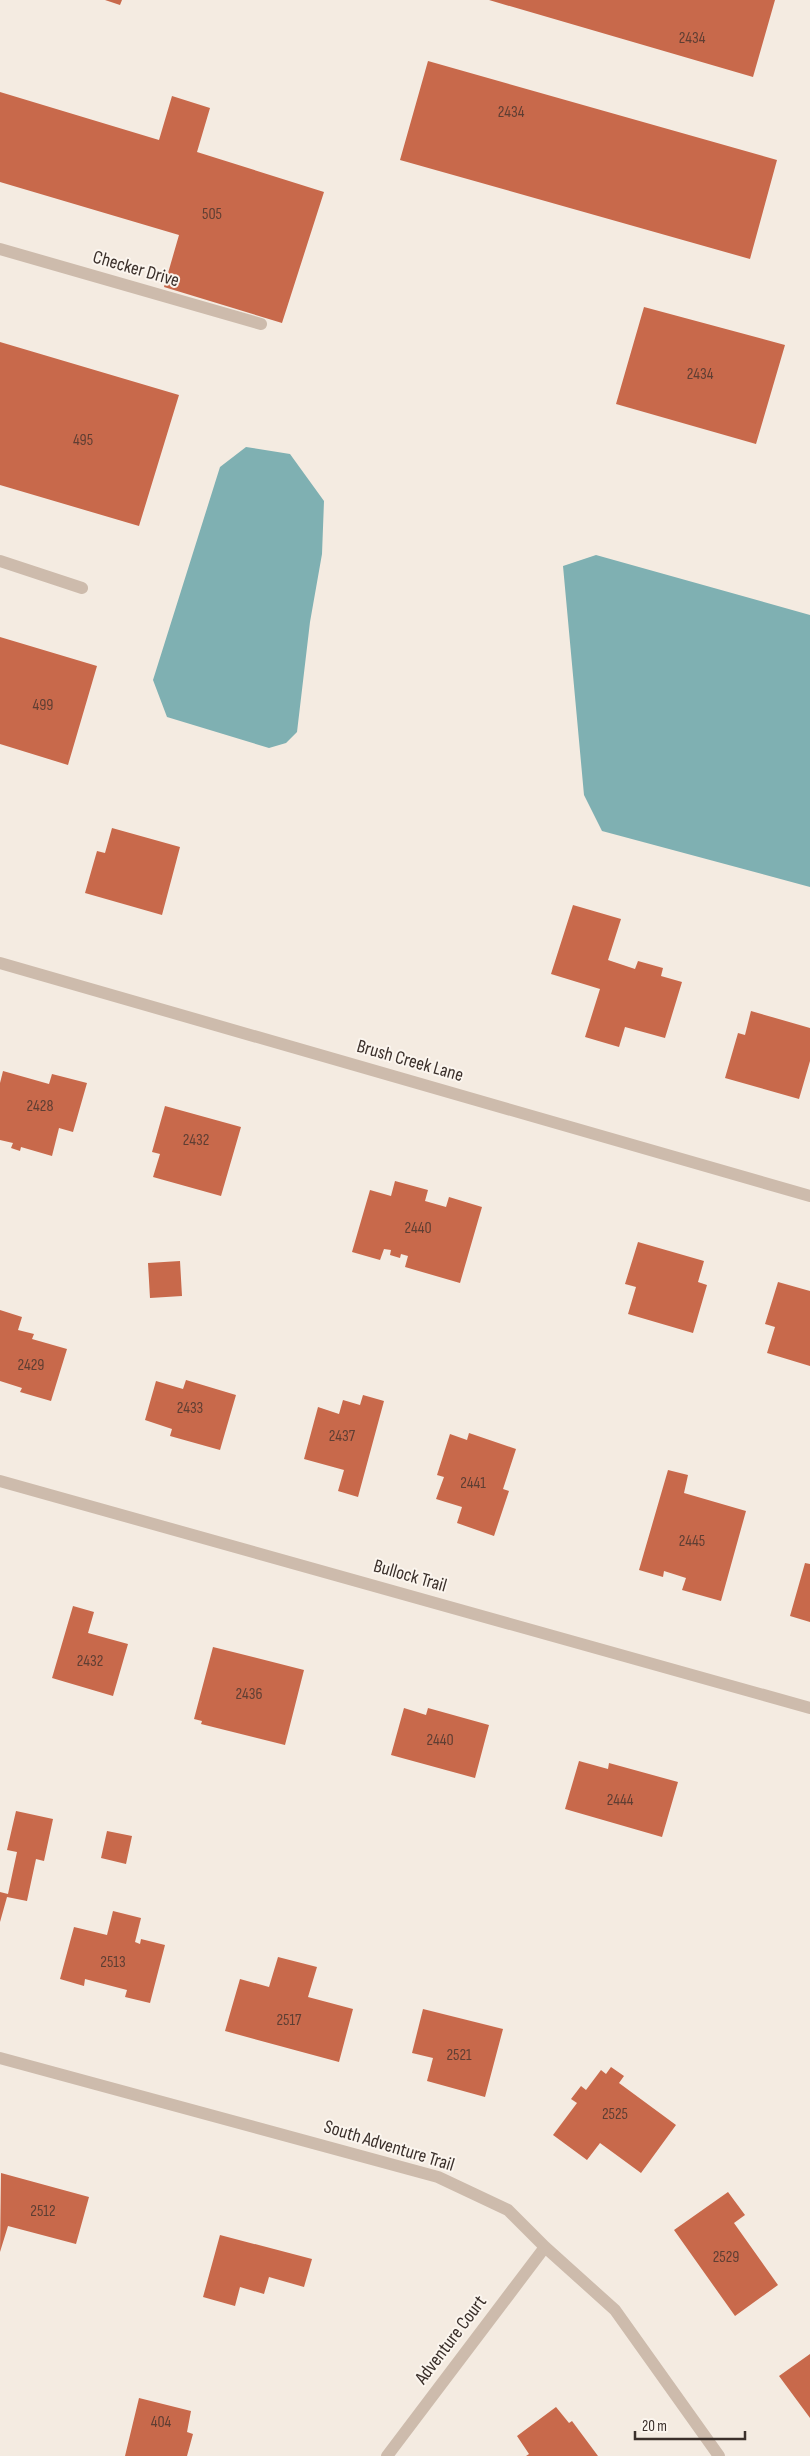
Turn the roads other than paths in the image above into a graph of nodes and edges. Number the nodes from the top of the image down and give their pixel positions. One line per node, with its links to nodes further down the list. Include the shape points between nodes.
1 (0, 249): 2 (street, Checker Drive)
2 (261, 324)
3 (0, 561): 4 (street)
4 (82, 588)
5 (0, 963): 6 (street, Brush Creek Lane)
6 (810, 1196)
7 (0, 1481): 8 (street, Bullock Trail)
8 (810, 1708)
9 (0, 2058): 10 (street, South Adventure Trail, via 438,2177 508,2210)
10 (545, 2247): 11 (street, Adventure Court); 12 (street, South Adventure Trail, via 614,2310)
11 (388, 2456)
12 (719, 2456)

